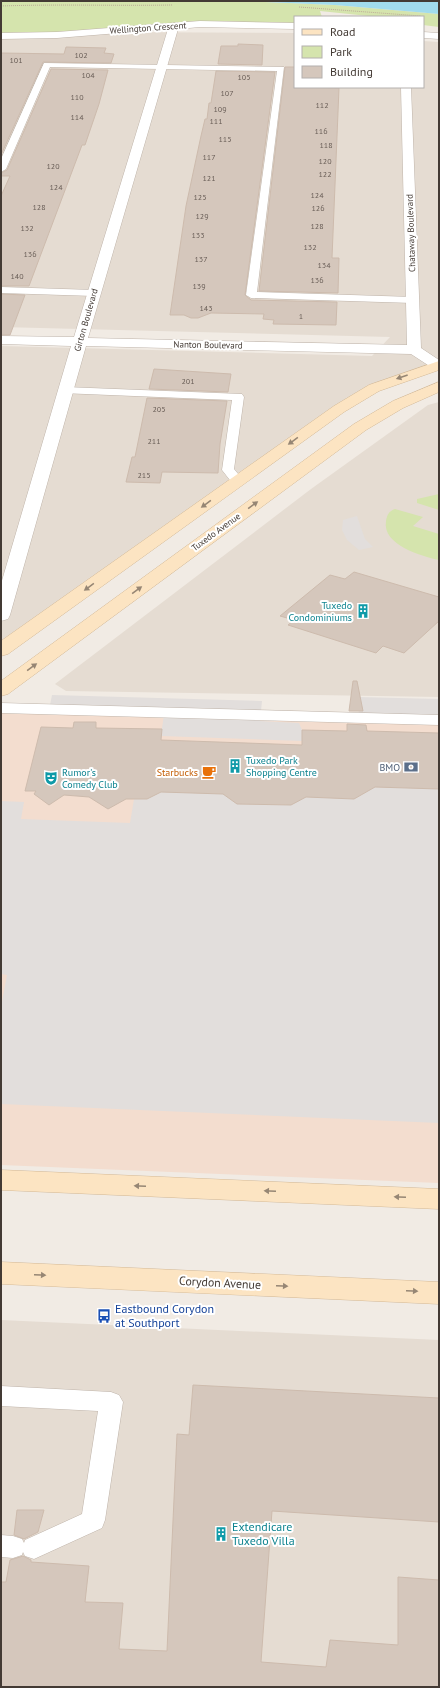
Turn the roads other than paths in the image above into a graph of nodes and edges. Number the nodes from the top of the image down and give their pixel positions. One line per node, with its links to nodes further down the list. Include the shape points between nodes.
1 (174, 25): 2 (street, Wellington Crescent); 4 (street, Wellington Crescent, via 57,35); 6 (street, Girton Boulevard)
2 (294, 26)
3 (424, 35): 5 (street)
4 (1, 36)
5 (439, 36)
6 (162, 67): 8 (lane, via 47,64); 10 (street, Girton Boulevard); 11 (lane, via 281,69 251,295)
7 (406, 88): 11 (street, Chataway Boulevard)
8 (1, 169)
9 (1, 290): 10 (lane)
10 (94, 292): 13 (street, Girton Boulevard)
11 (413, 300): 14 (street, Chataway Boulevard)
12 (1, 340): 13 (street, Nanton Boulevard)
13 (80, 342): 14 (street, Nanton Boulevard); 17 (street, Girton Boulevard)
14 (414, 350): 15 (street)
15 (439, 366): 18 (main road, one-way to 18, via 391,381 358,397)
16 (439, 387): 21 (main road, Tuxedo Avenue, one-way to 16, via 360,427 412,397)
17 (65, 392): 18 (lane, via 238,397 228,470); 19 (street, Girton Boulevard)
18 (238, 481): 20 (main road, one-way to 20)
19 (1, 615)
20 (1, 650)
21 (1, 690)
22 (1, 708): 23 (lane)
23 (439, 720)
24 (1, 1180): 25 (main road, one-way to 24)
25 (439, 1199)
26 (1, 1273): 27 (main road, Corydon Avenue, one-way to 27)
27 (439, 1293)
28 (1, 1396): 29 (lane, via 111,1402 93,1520)
29 (16, 1547)

